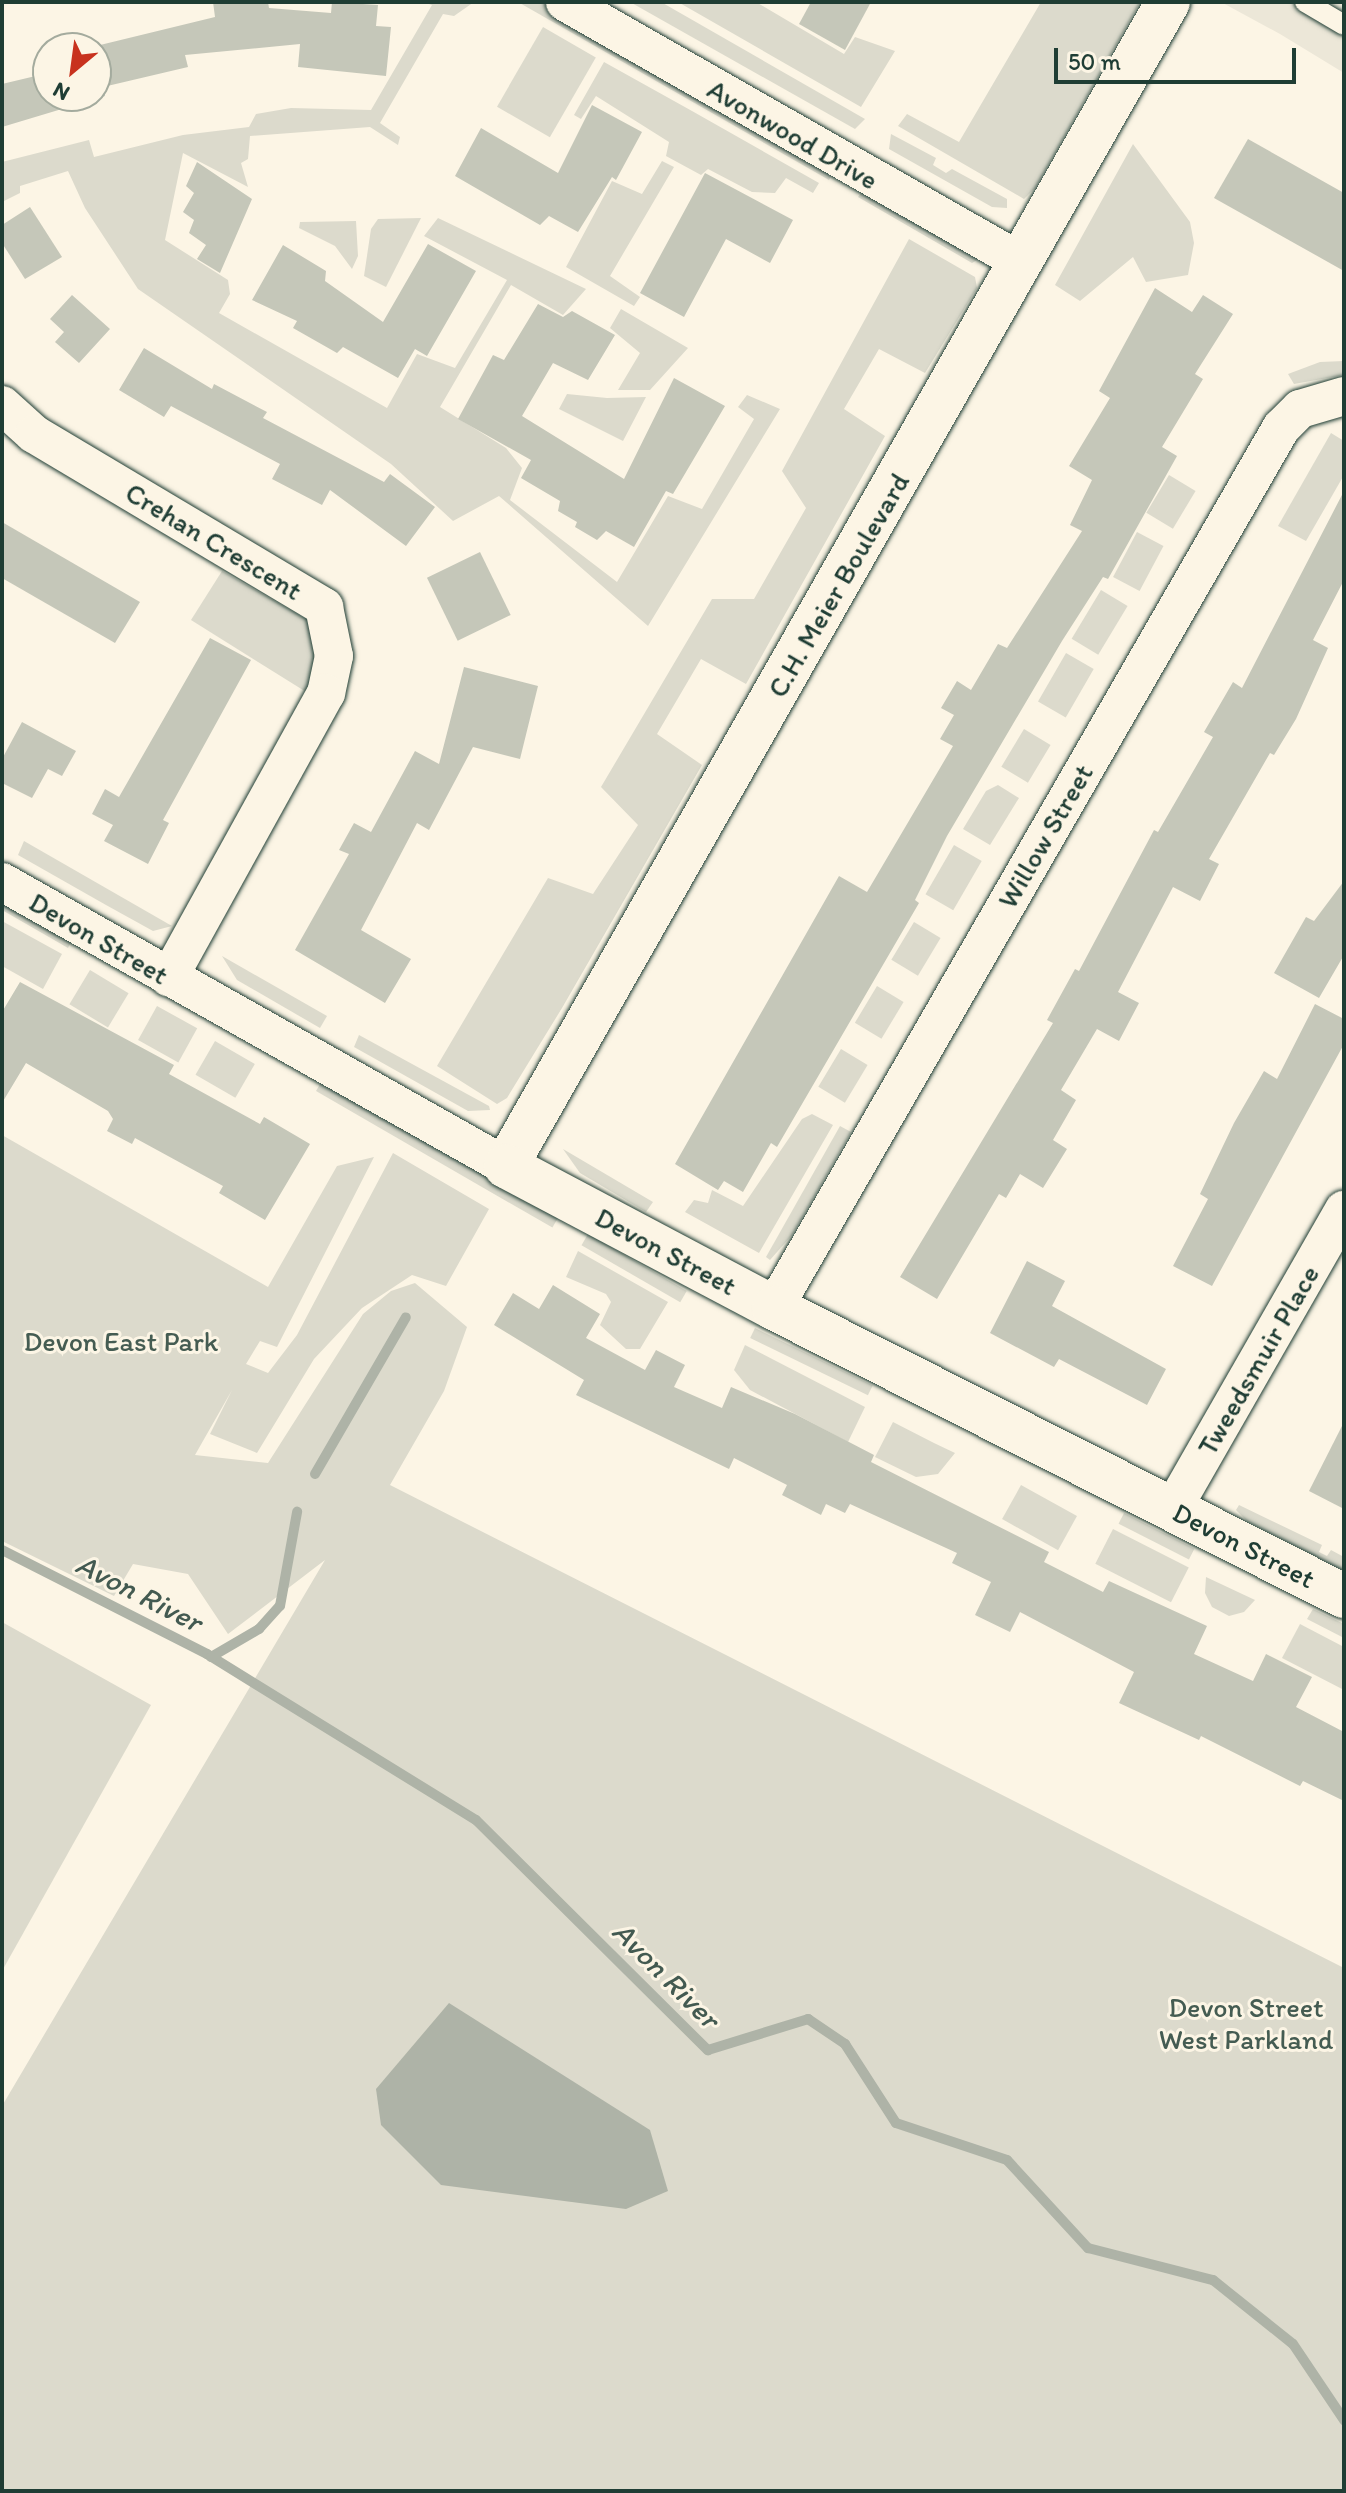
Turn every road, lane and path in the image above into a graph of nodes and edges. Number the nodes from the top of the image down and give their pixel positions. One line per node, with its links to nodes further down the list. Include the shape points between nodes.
1 (565, 2): 5 (street, Avonwood Drive)
2 (1168, 2): 5 (street, C.H. Meier Boulevard)
3 (1305, 2): 4 (lane)
4 (1344, 25)
5 (1023, 263): 10 (street, C.H. Meier Boulevard)
6 (1344, 396): 12 (street, Willow Street, via 1300,409 1281,428)
7 (2, 405): 9 (street, Crehan Crescent, via 34,434 324,607 334,656 326,693)
8 (2, 882): 9 (street, Devon Street)
9 (169, 977): 10 (street, Devon Street)
10 (506, 1166): 12 (street, Devon Street)
11 (1344, 1210): 13 (street, Tweedsmuir Place)
12 (774, 1308): 13 (street, Devon Street)
13 (1172, 1510): 14 (street, Devon Street)
14 (1344, 1596)

